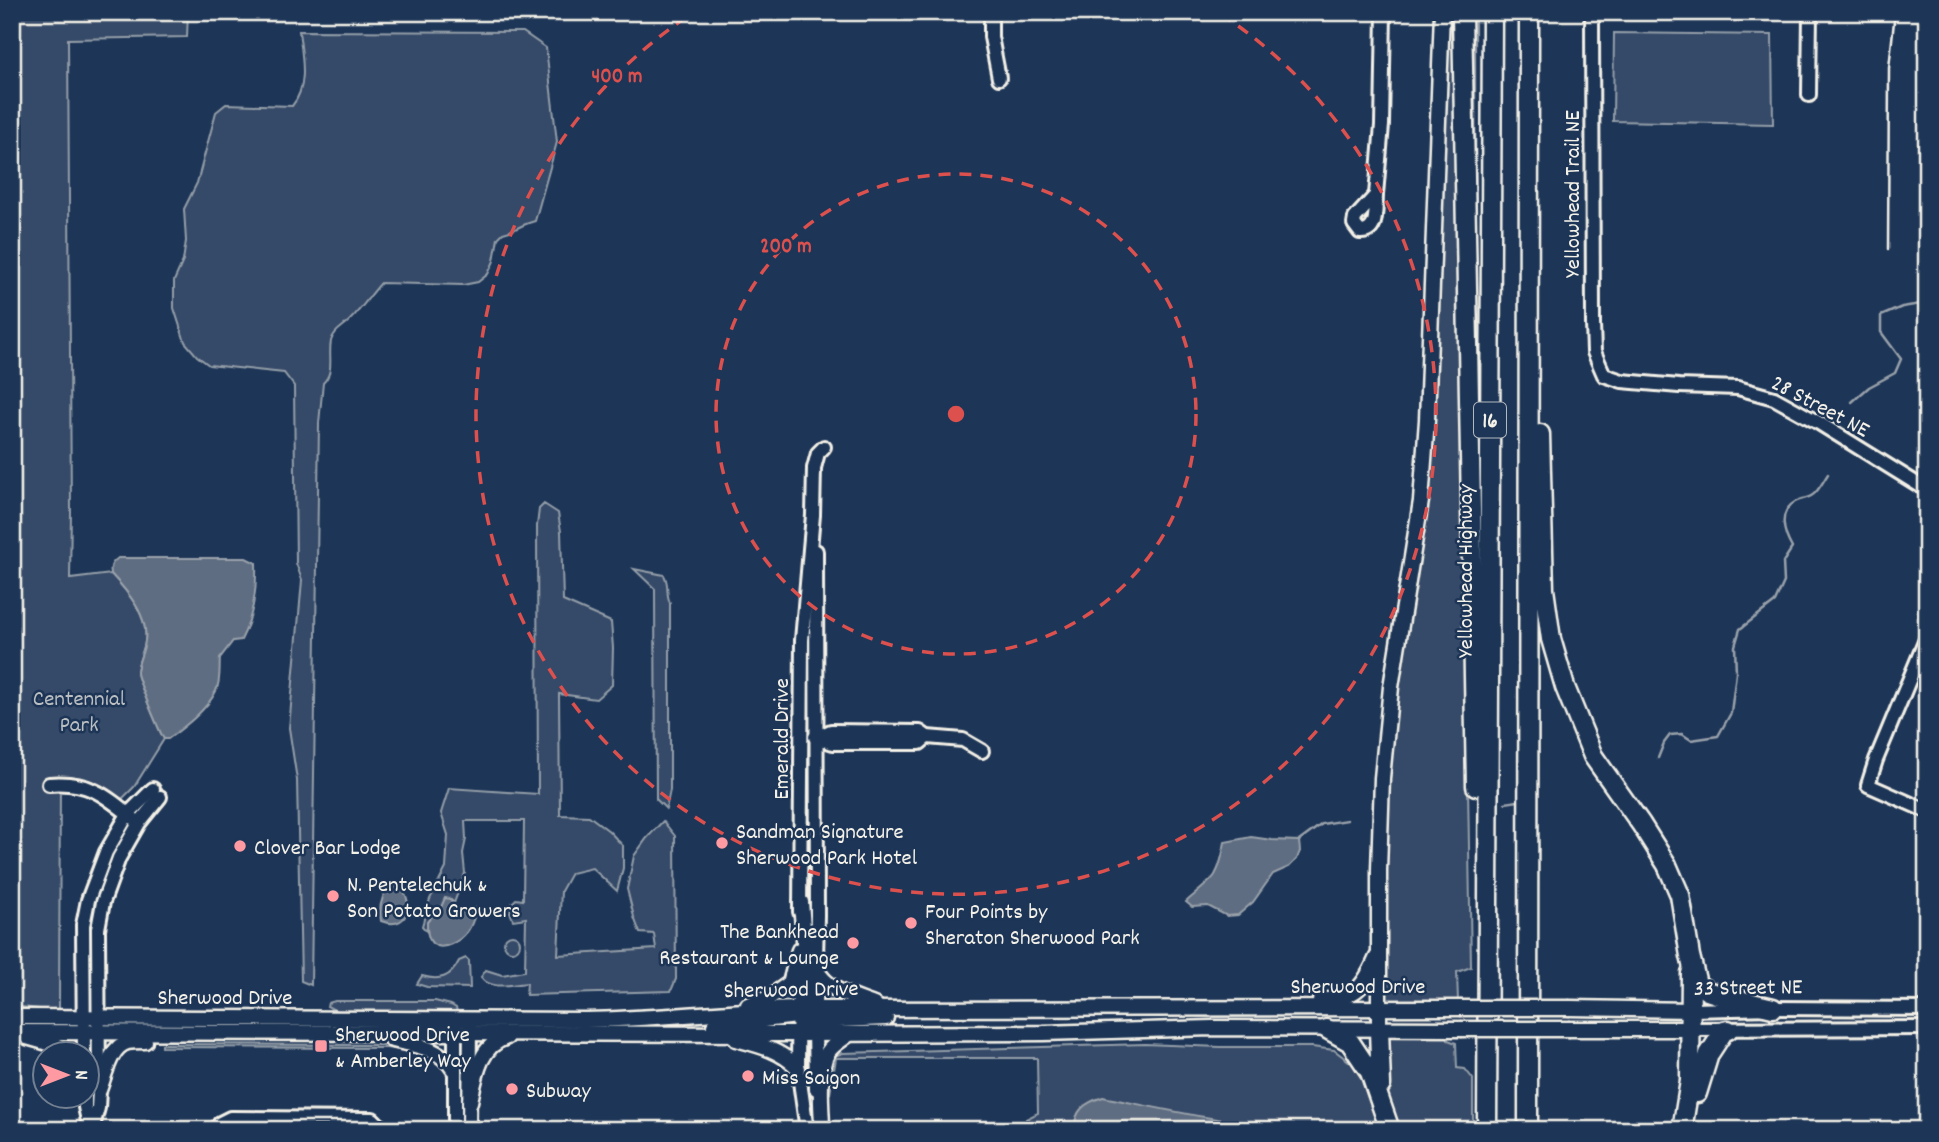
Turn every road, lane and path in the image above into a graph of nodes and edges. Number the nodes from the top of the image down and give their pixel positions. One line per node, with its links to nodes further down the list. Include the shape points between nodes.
1 (991, 12): 9 (street)
2 (1384, 12): 11 (street)
3 (1442, 12): 28 (main road, via 1427,420 1421,501 1381,778)
4 (1462, 12): 25 (highway, via 1476,802)
5 (1492, 12): 25 (highway, Yellowhead Highway / 16)
6 (1529, 12): 12 (highway, 16)
7 (1592, 12): 13 (street, Yellowhead Trail NE, via 1592,324 1594,352)
8 (1810, 12): 10 (street)
9 (999, 78)
10 (1809, 95)
11 (1376, 195)
12 (1528, 323): 29 (highway, via 1539,424 1544,589 1551,639 1592,756 1667,865 1679,895); 78 (highway, 16)
13 (1604, 374): 15 (street, 28 Street NE, via 1622,381 1738,388 1774,398)
14 (824, 447): 16 (street, Emerald Drive, via 814,468)
15 (1927, 490)
16 (813, 516): 18 (street, Emerald Drive, via 802,640); 19 (street, Emerald Drive)
17 (1927, 637): 22 (street, via 1868,785)
18 (801, 737): 19 (street); 26 (street, Emerald Drive)
19 (818, 737): 20 (street, via 831,731 920,732 927,737 963,740); 30 (street, Emerald Drive)
20 (982, 751)
21 (49, 784): 23 (street, via 85,786)
22 (1927, 811)
23 (128, 814): 24 (street); 24 (street, via 157,793); 42 (street, via 106,852 83,925)
24 (139, 823): 42 (street, via 119,858 103,902)
25 (1487, 828): 77 (highway, Yellowhead Highway / 16)
26 (801, 902): 27 (street, Emerald Drive); 41 (main road)
27 (799, 950): 38 (main road, via 790,983 767,999); 41 (street, Emerald Drive)
28 (1378, 953): 31 (main road, via 1367,980 1348,995); 32 (main road)
29 (1690, 956): 34 (highway, via 1698,984 1706,991); 39 (highway)
30 (816, 969): 35 (main road, via 834,990); 41 (street, Emerald Drive)
31 (1265, 1008): 32 (main road, Sherwood Drive); 36 (main road, Sherwood Drive)
32 (1379, 1008): 33 (main road, Sherwood Drive, bridge); 47 (main road)
33 (1570, 1008): 39 (main road, 33 Street NE)
34 (1773, 1008): 37 (street, 33 Street NE); 39 (street, 33 Street NE)
35 (883, 1009): 36 (main road, Sherwood Drive); 41 (main road, Sherwood Drive)
36 (935, 1009): 41 (main road, via 918,1017)
37 (1927, 1009)
38 (733, 1010): 41 (main road, Sherwood Drive); 44 (main road, Sherwood Drive)
39 (1692, 1010): 49 (highway)
40 (12, 1017): 42 (main road, Sherwood Drive)
41 (809, 1017): 55 (main road, via 711,1027); 57 (main road, Sherwood Drive); 58 (main road, Sherwood Drive); 68 (street, Emerald Drive)
42 (91, 1025): 43 (main road, Sherwood Drive); 51 (main road, Sherwood Drive); 52 (main road, Sherwood Drive); 60 (street); 61 (street)
43 (454, 1027): 44 (main road, Sherwood Drive); 53 (main road, Sherwood Drive); 63 (street)
44 (470, 1027): 54 (main road, Sherwood Drive); 65 (street)
45 (1927, 1028): 50 (street, 33 Street NE)
46 (1327, 1029): 47 (main road, Sherwood Drive); 58 (main road, Sherwood Drive); 69 (highway, via 1350,1042 1370,1072)
47 (1380, 1029): 48 (main road, Sherwood Drive, bridge); 69 (highway, via 1380,1080)
48 (1570, 1029): 49 (main road, 33 Street NE)
49 (1691, 1029): 50 (street, 33 Street NE); 70 (highway, via 1690,1081)
50 (1728, 1030): 70 (highway, via 1709,1054)
51 (12, 1032): 59 (main road)
52 (160, 1033): 53 (main road, Sherwood Drive); 64 (main road, via 119,1046)
53 (349, 1033): 63 (main road, via 427,1048 444,1056)
54 (527, 1034): 55 (main road, Sherwood Drive); 65 (main road, via 491,1044 481,1061)
55 (690, 1034): 56 (main road, Sherwood Drive)
56 (718, 1034): 57 (main road, Sherwood Drive); 62 (main road, via 785,1055)
57 (797, 1034): 62 (street)
58 (849, 1034): 68 (main road, via 828,1051 824,1062)
59 (38, 1040)
60 (88, 1040)
61 (93, 1040)
62 (798, 1069): 76 (street)
63 (454, 1070): 74 (street)
64 (102, 1082)
65 (470, 1102): 75 (street)
66 (86, 1110): 71 (street)
67 (98, 1110): 71 (street)
68 (823, 1127)
69 (1388, 1127)
70 (1682, 1129)
71 (91, 1130)
72 (217, 1130): 73 (street, via 230,1118 373,1119)
73 (384, 1130)
74 (455, 1130)
75 (469, 1130)
76 (807, 1130)
77 (1487, 1130)
78 (1528, 1130)

